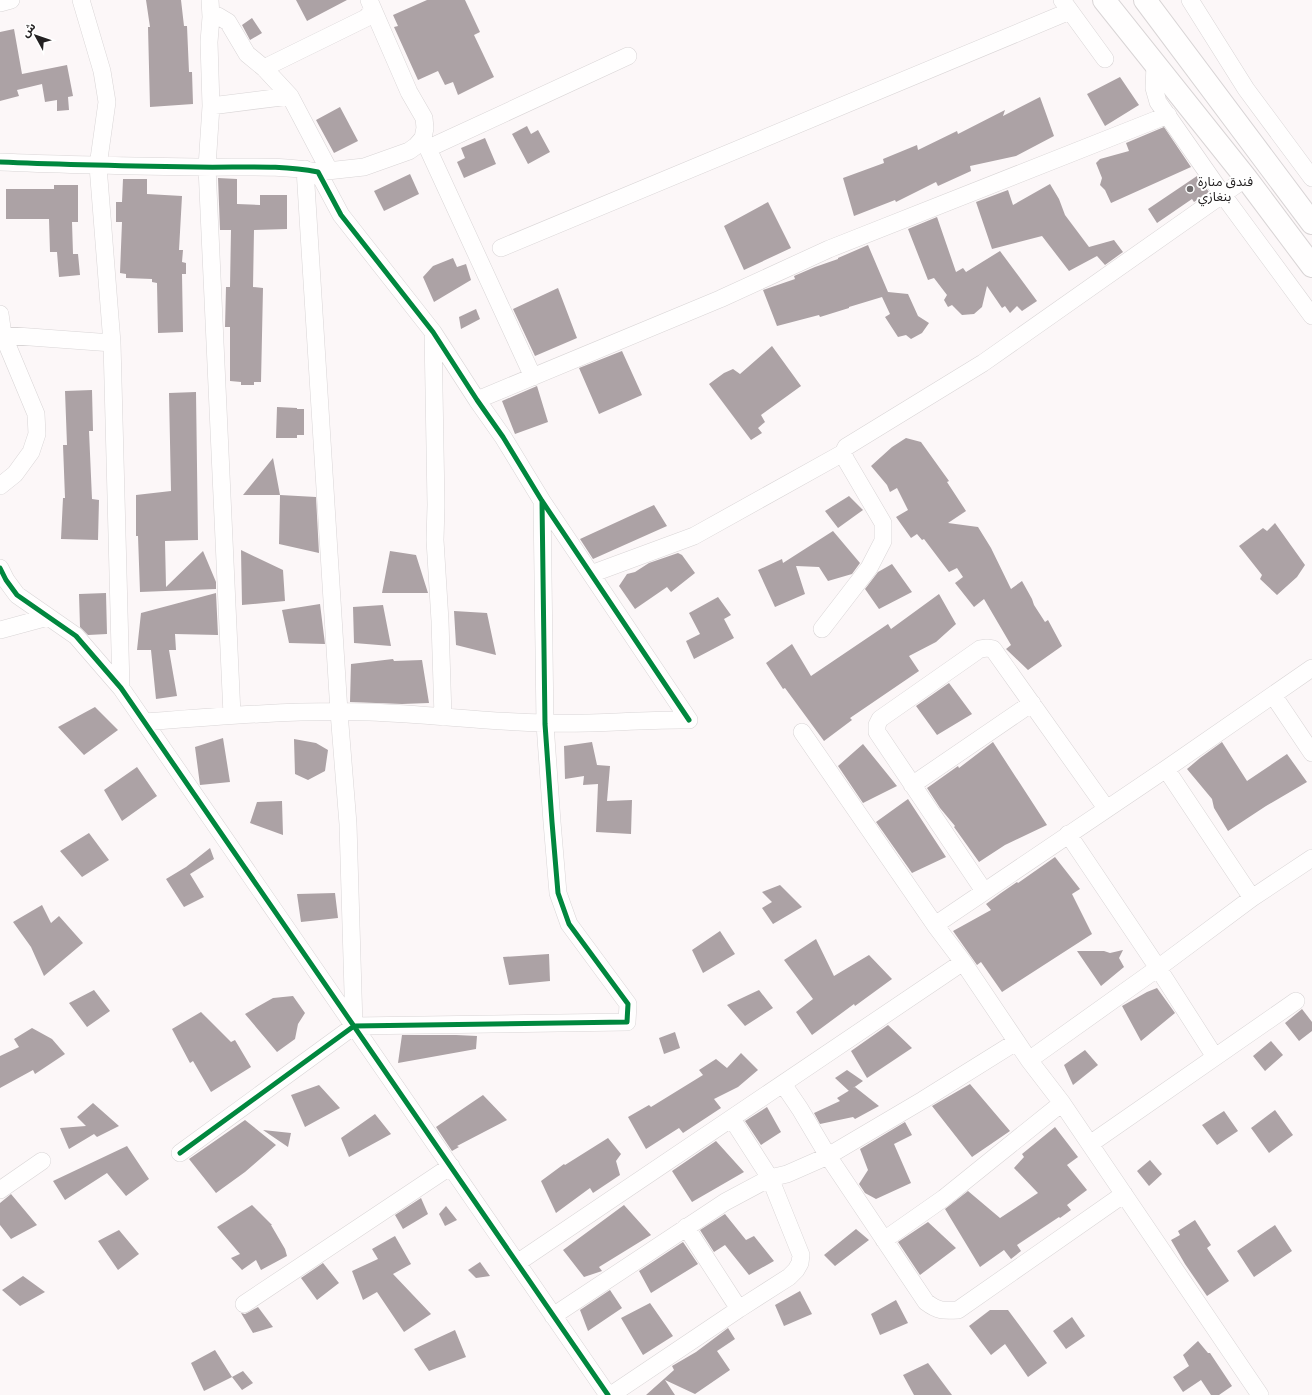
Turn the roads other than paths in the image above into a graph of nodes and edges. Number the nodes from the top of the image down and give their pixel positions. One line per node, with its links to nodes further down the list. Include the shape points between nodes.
1 (11, 0): 7 (street)
2 (81, 0): 20 (street, via 102,71 107,102)
3 (210, 0): 10 (street)
4 (1104, 0): 13 (highway)
5 (1145, 0): 26 (highway)
6 (1190, 0): 24 (street, via 1246,89)
7 (0, 3)
8 (371, 5): 14 (street, via 366,18); 18 (street, via 409,92 424,118)
9 (1066, 6): 12 (street); 27 (street)
10 (211, 17): 14 (street, via 218,16 228,22 247,54); 16 (street)
11 (628, 56): 18 (street)
12 (1105, 59)
13 (1155, 65): 17 (street, via 1154,88 1158,102); 23 (highway)
14 (264, 68): 15 (street)
15 (290, 96): 16 (street); 22 (street)
16 (210, 106): 21 (street)
17 (1168, 115): 25 (street); 34 (street, via 829,249 720,299)
18 (426, 143): 22 (street, via 364,167); 34 (street)
19 (0, 162): 20 (street)
20 (98, 166): 21 (street); 33 (street)
21 (207, 167): 22 (street, via 272,167); 49 (street)
22 (317, 171): 31 (street, via 341,215); 48 (street)
23 (1246, 178): 25 (street); 28 (highway)
24 (1312, 178)
25 (1223, 195): 30 (street); 36 (street, via 984,363 846,447)
26 (1312, 223)
27 (501, 248)
28 (1312, 266)
29 (0, 314): 32 (street)
30 (1312, 316)
31 (433, 332): 35 (street); 50 (street, via 435,540)
32 (2, 337): 33 (street); 37 (street, via 36,414 36,434 30,452 15,474)
33 (112, 342): 45 (street)
34 (533, 376): 35 (street)
35 (477, 400): 38 (street, via 504,437)
36 (843, 453): 40 (street, via 694,536); 42 (street, via 883,523 883,541 869,568)
37 (0, 486)
38 (542, 501): 40 (street); 52 (street)
39 (0, 568): 41 (street, via 17,595)
40 (591, 574): 52 (street, via 690,720)
41 (48, 617): 43 (street); 45 (street, via 76,636)
42 (822, 629)
43 (0, 630)
44 (1312, 668): 46 (street)
45 (121, 688): 51 (street)
46 (1273, 695): 54 (street); 55 (street)
47 (1032, 703): 56 (street); 56 (street, via 993,650 980,649 880,719 877,725 877,732); 57 (street)
48 (339, 712): 49 (street); 50 (street); 66 (street, via 348,824)
49 (232, 715): 51 (street)
50 (443, 717): 52 (street)
51 (146, 722): 66 (street)
52 (545, 724): 66 (street, via 558,893 569,924 628,1004 627,1022)
53 (802, 732): 62 (street)
54 (1312, 753)
55 (1166, 769): 57 (street); 61 (street)
56 (912, 785): 60 (street)
57 (1106, 808): 58 (street)
58 (1068, 834): 60 (street); 64 (street)
59 (1312, 858): 61 (street)
60 (984, 892): 62 (street)
61 (1252, 898): 64 (street)
62 (935, 925): 63 (street)
63 (963, 962): 67 (street); 70 (street)
64 (1158, 968): 68 (street); 69 (street)
65 (1296, 1001): 68 (street)
66 (354, 1026): 74 (street); 77 (street)
67 (1016, 1042): 69 (street); 75 (street)
68 (1216, 1057): 73 (street)
69 (1028, 1060): 71 (street)
70 (783, 1084): 72 (street); 75 (street)
71 (1062, 1103): 73 (street); 82 (street, via 944,1198)
72 (732, 1119): 78 (street); 83 (street)
73 (1090, 1144): 80 (street)
74 (180, 1153)
75 (828, 1156): 78 (street, via 787,1174); 82 (street)
76 (42, 1161): 79 (street)
77 (450, 1166): 83 (street); 84 (street)
78 (770, 1178): 81 (street); 85 (street, via 801,1255 800,1263 789,1277)
79 (0, 1190)
80 (1124, 1194): 82 (street, via 958,1310 943,1311 926,1302); 89 (street)
81 (686, 1227): 85 (street); 86 (street)
82 (884, 1240)
83 (517, 1264): 86 (street)
84 (244, 1304)
85 (739, 1309): 88 (street)
86 (553, 1316): 87 (street)
87 (608, 1395)
88 (611, 1395)
89 (1260, 1395)

